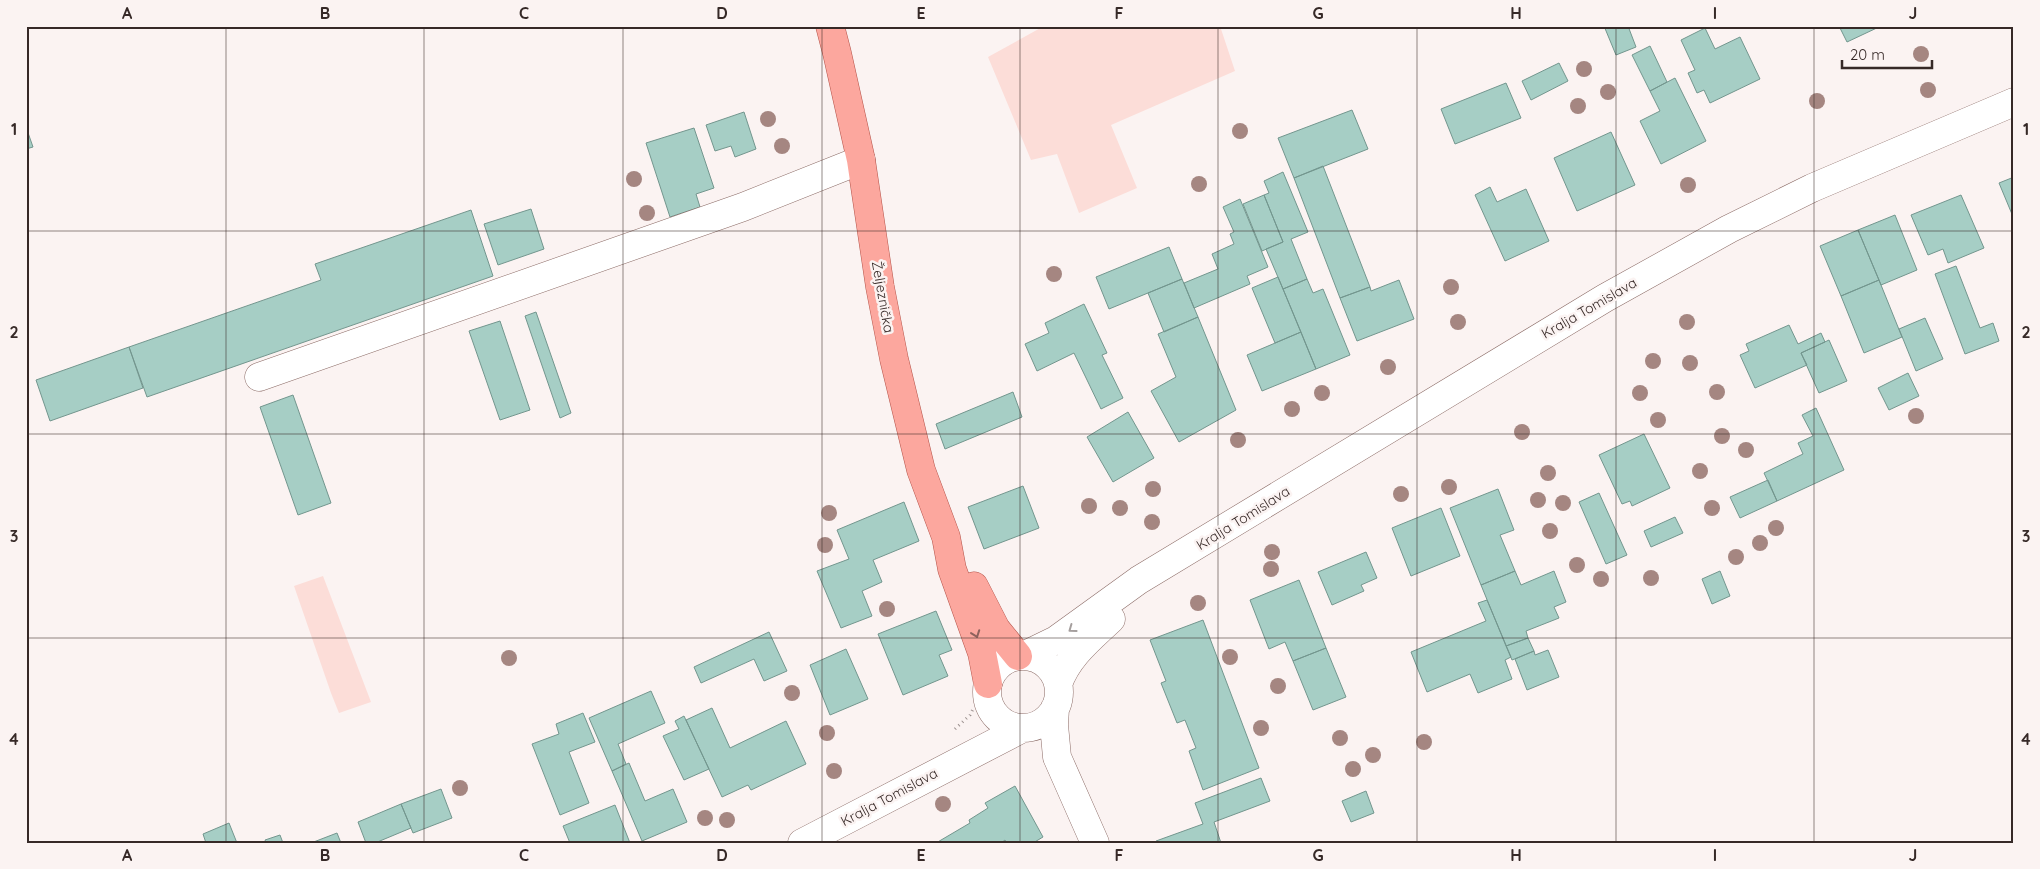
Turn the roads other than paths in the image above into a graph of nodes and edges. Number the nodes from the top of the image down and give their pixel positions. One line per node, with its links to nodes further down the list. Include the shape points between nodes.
1 (830, 26): 3 (main road, Željeznička)
2 (2014, 102): 6 (street, Kralja Tomislava, via 1812,188 1729,229 1597,302)
3 (861, 160): 4 (street, via 743,206); 5 (main road, Željeznička, via 894,359 921,470)
4 (259, 377)
5 (946, 537): 7 (main road, Željeznička, via 996,629); 8 (main road, Željeznička, one-way to 8, via 952,569 982,653)
6 (1185, 554): 7 (street, Kralja Tomislava, one-way to 7, via 1139,580 1068,632); 9 (street, Kralja Tomislava, via 1082,646 1062,671)
7 (1020, 656): 8 (street, via 1002,662 991,674); 9 (street, via 1044,662 1054,674)
8 (989, 695): 10 (street, via 995,715 1003,722); 11 (street, via 987,729)
9 (1057, 696): 10 (street, via 1049,717); 12 (street, via 1054,725)
10 (1023, 728): 11 (street, Kralja Tomislava); 12 (street)
11 (976, 751): 13 (street, Kralja Tomislava)
12 (1058, 756): 14 (street)
13 (802, 843)
14 (1095, 843)

